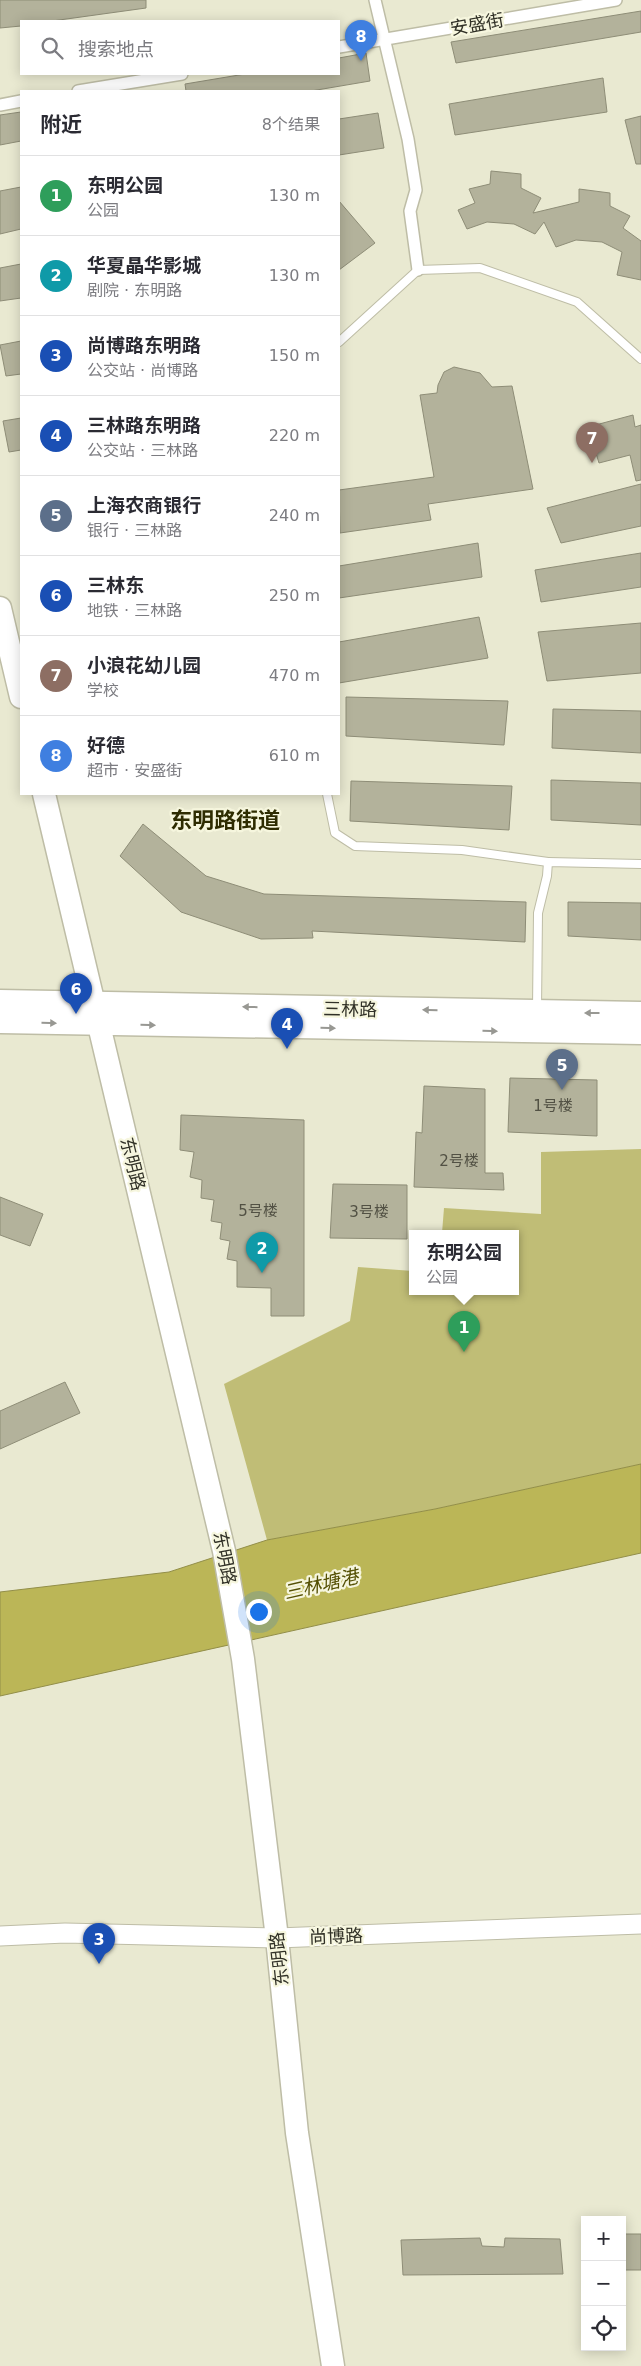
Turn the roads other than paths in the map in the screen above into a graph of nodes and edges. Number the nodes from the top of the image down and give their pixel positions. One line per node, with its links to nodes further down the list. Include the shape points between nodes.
1 (375, 0): 3 (street)
2 (616, 0): 3 (street, 安盛街)
3 (385, 39): 4 (street, 安盛街); 9 (street, via 416,190 410,211)
4 (340, 47)
5 (176, 75): 6 (street)
6 (84, 90)
7 (20, 101): 8 (street)
8 (0, 104)
9 (418, 270): 10 (lane); 11 (lane, via 480,268 577,302)
10 (340, 341)
11 (641, 359)
12 (0, 608): 13 (main road)
13 (20, 693)
14 (44, 795): 21 (main road, 东明路)
15 (327, 795): 16 (lane, via 335,833 355,846 462,850)
16 (548, 862): 17 (lane); 19 (lane, via 538,913)
17 (641, 864)
18 (0, 1001): 21 (main road, 三林路)
19 (537, 1012): 20 (main road, 三林路, one-way to 19); 21 (main road, 三林路, one-way to 21)
20 (641, 1013)
21 (96, 1014): 22 (main road, 三林路, one-way to 21); 23 (main road, 三林路, one-way to 23); 26 (main road, 东明路, via 224,1551 243,1659)
22 (0, 1022)
23 (641, 1033)
24 (641, 1924): 26 (street, 尚博路)
25 (0, 1936): 26 (street, 尚博路, via 65,1933)
26 (277, 1938): 27 (main road, 东明路, via 297,2134)
27 (332, 2366)

